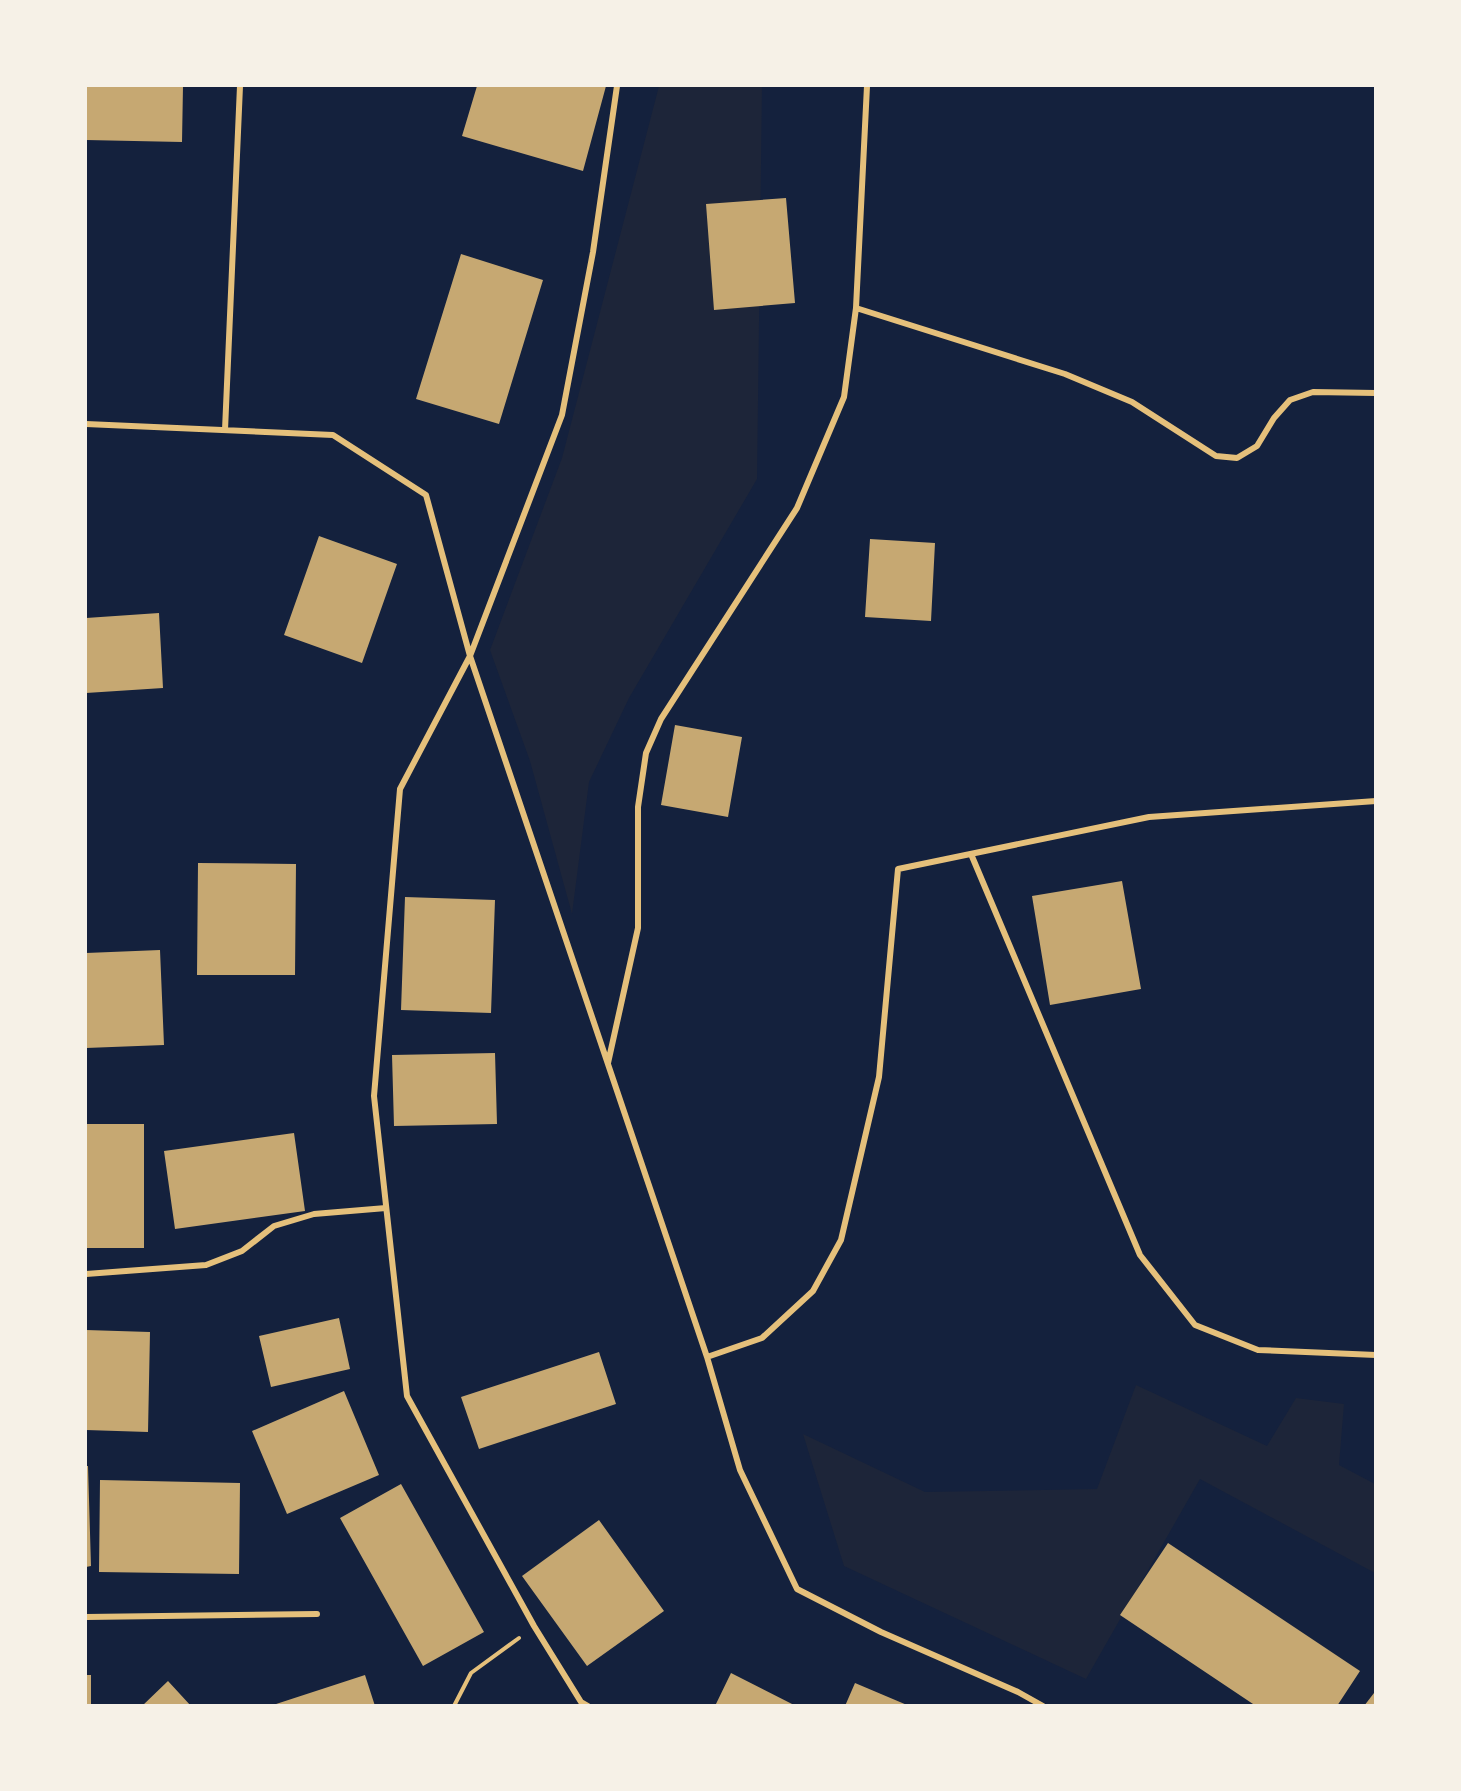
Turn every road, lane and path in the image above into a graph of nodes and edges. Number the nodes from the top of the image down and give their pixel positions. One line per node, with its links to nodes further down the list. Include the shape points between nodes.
1 (240, 86): 7 (street)
2 (617, 86): 8 (street, via 593,252 562,415)
3 (867, 86): 4 (street)
4 (856, 308): 5 (street, via 1065,374 1132,402 1216,456 1237,458 1257,446 1290,400 1313,392); 11 (street, via 844,397 797,508 661,719 646,753 638,807 638,928)
5 (1376, 393)
6 (86, 424): 7 (street)
7 (225, 430): 8 (street, via 333,435 426,495)
8 (470, 656): 11 (street); 12 (street, via 400,789 374,1096)
9 (1376, 801): 10 (street, via 1149,817)
10 (971, 854): 14 (street, via 1140,1256 1196,1325 1258,1350); 15 (street, via 898,868 879,1077 841,1240 813,1292 762,1338)
11 (608, 1063): 15 (street)
12 (386, 1208): 13 (street, via 314,1214 274,1226 242,1251 206,1265); 18 (street, via 407,1396)
13 (86, 1274)
14 (1376, 1355)
15 (707, 1358): 21 (street, via 740,1470 797,1589)
16 (317, 1614): 17 (street)
17 (86, 1617)
18 (534, 1626): 19 (path, via 471,1673); 20 (street, via 581,1702)
19 (454, 1706)
20 (588, 1706)
21 (1043, 1706)

